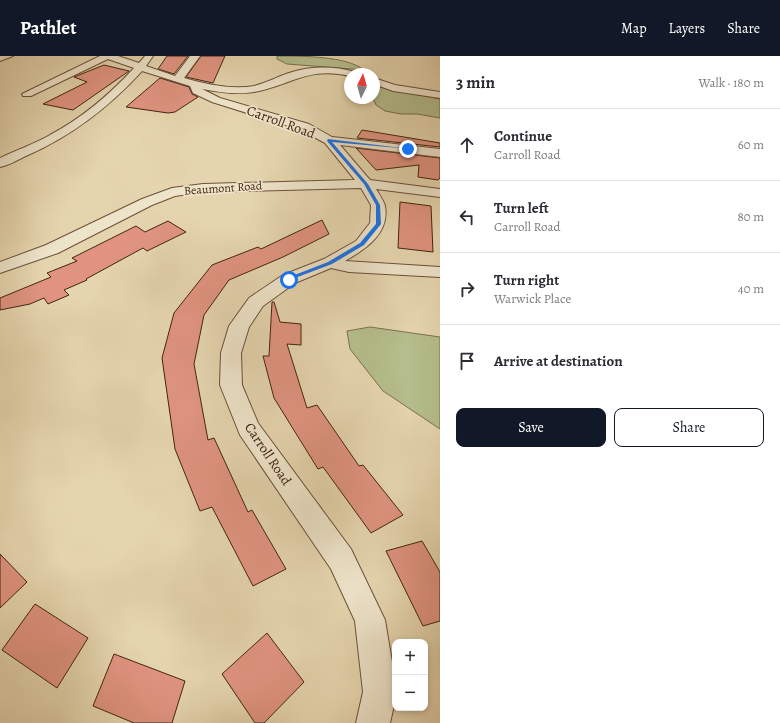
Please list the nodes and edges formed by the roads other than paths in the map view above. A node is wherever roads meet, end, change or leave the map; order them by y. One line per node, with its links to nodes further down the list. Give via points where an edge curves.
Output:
1 (8, 56): 5 (street)
2 (108, 56): 6 (street); 11 (street)
3 (150, 56): 6 (street)
4 (195, 56): 8 (street)
5 (0, 58)
6 (141, 67): 8 (street); 15 (street, via 89,116 56,137)
7 (344, 73): 10 (street, via 301,72 264,87 244,90 222,90)
8 (178, 79): 10 (street)
9 (380, 83): 12 (street)
10 (195, 85): 13 (street, Carroll Road, via 197,91 216,100 305,127)
11 (27, 94)
12 (440, 96)
13 (328, 140): 14 (street); 16 (street, Carroll Road)
14 (440, 153)
15 (0, 163)
16 (366, 184): 17 (street, Beaumont Road); 18 (street, Carroll Road, via 378,205 378,224 362,244); 19 (street, Beaumont Road, via 218,188 172,192 52,249)
17 (440, 193)
18 (330, 263): 20 (street, via 349,267); 21 (street, Carroll Road, via 289,280 256,302 239,326 231,353 231,385 248,428 341,559 370,620 380,692)
19 (0, 268)
20 (440, 272)
21 (372, 723)

